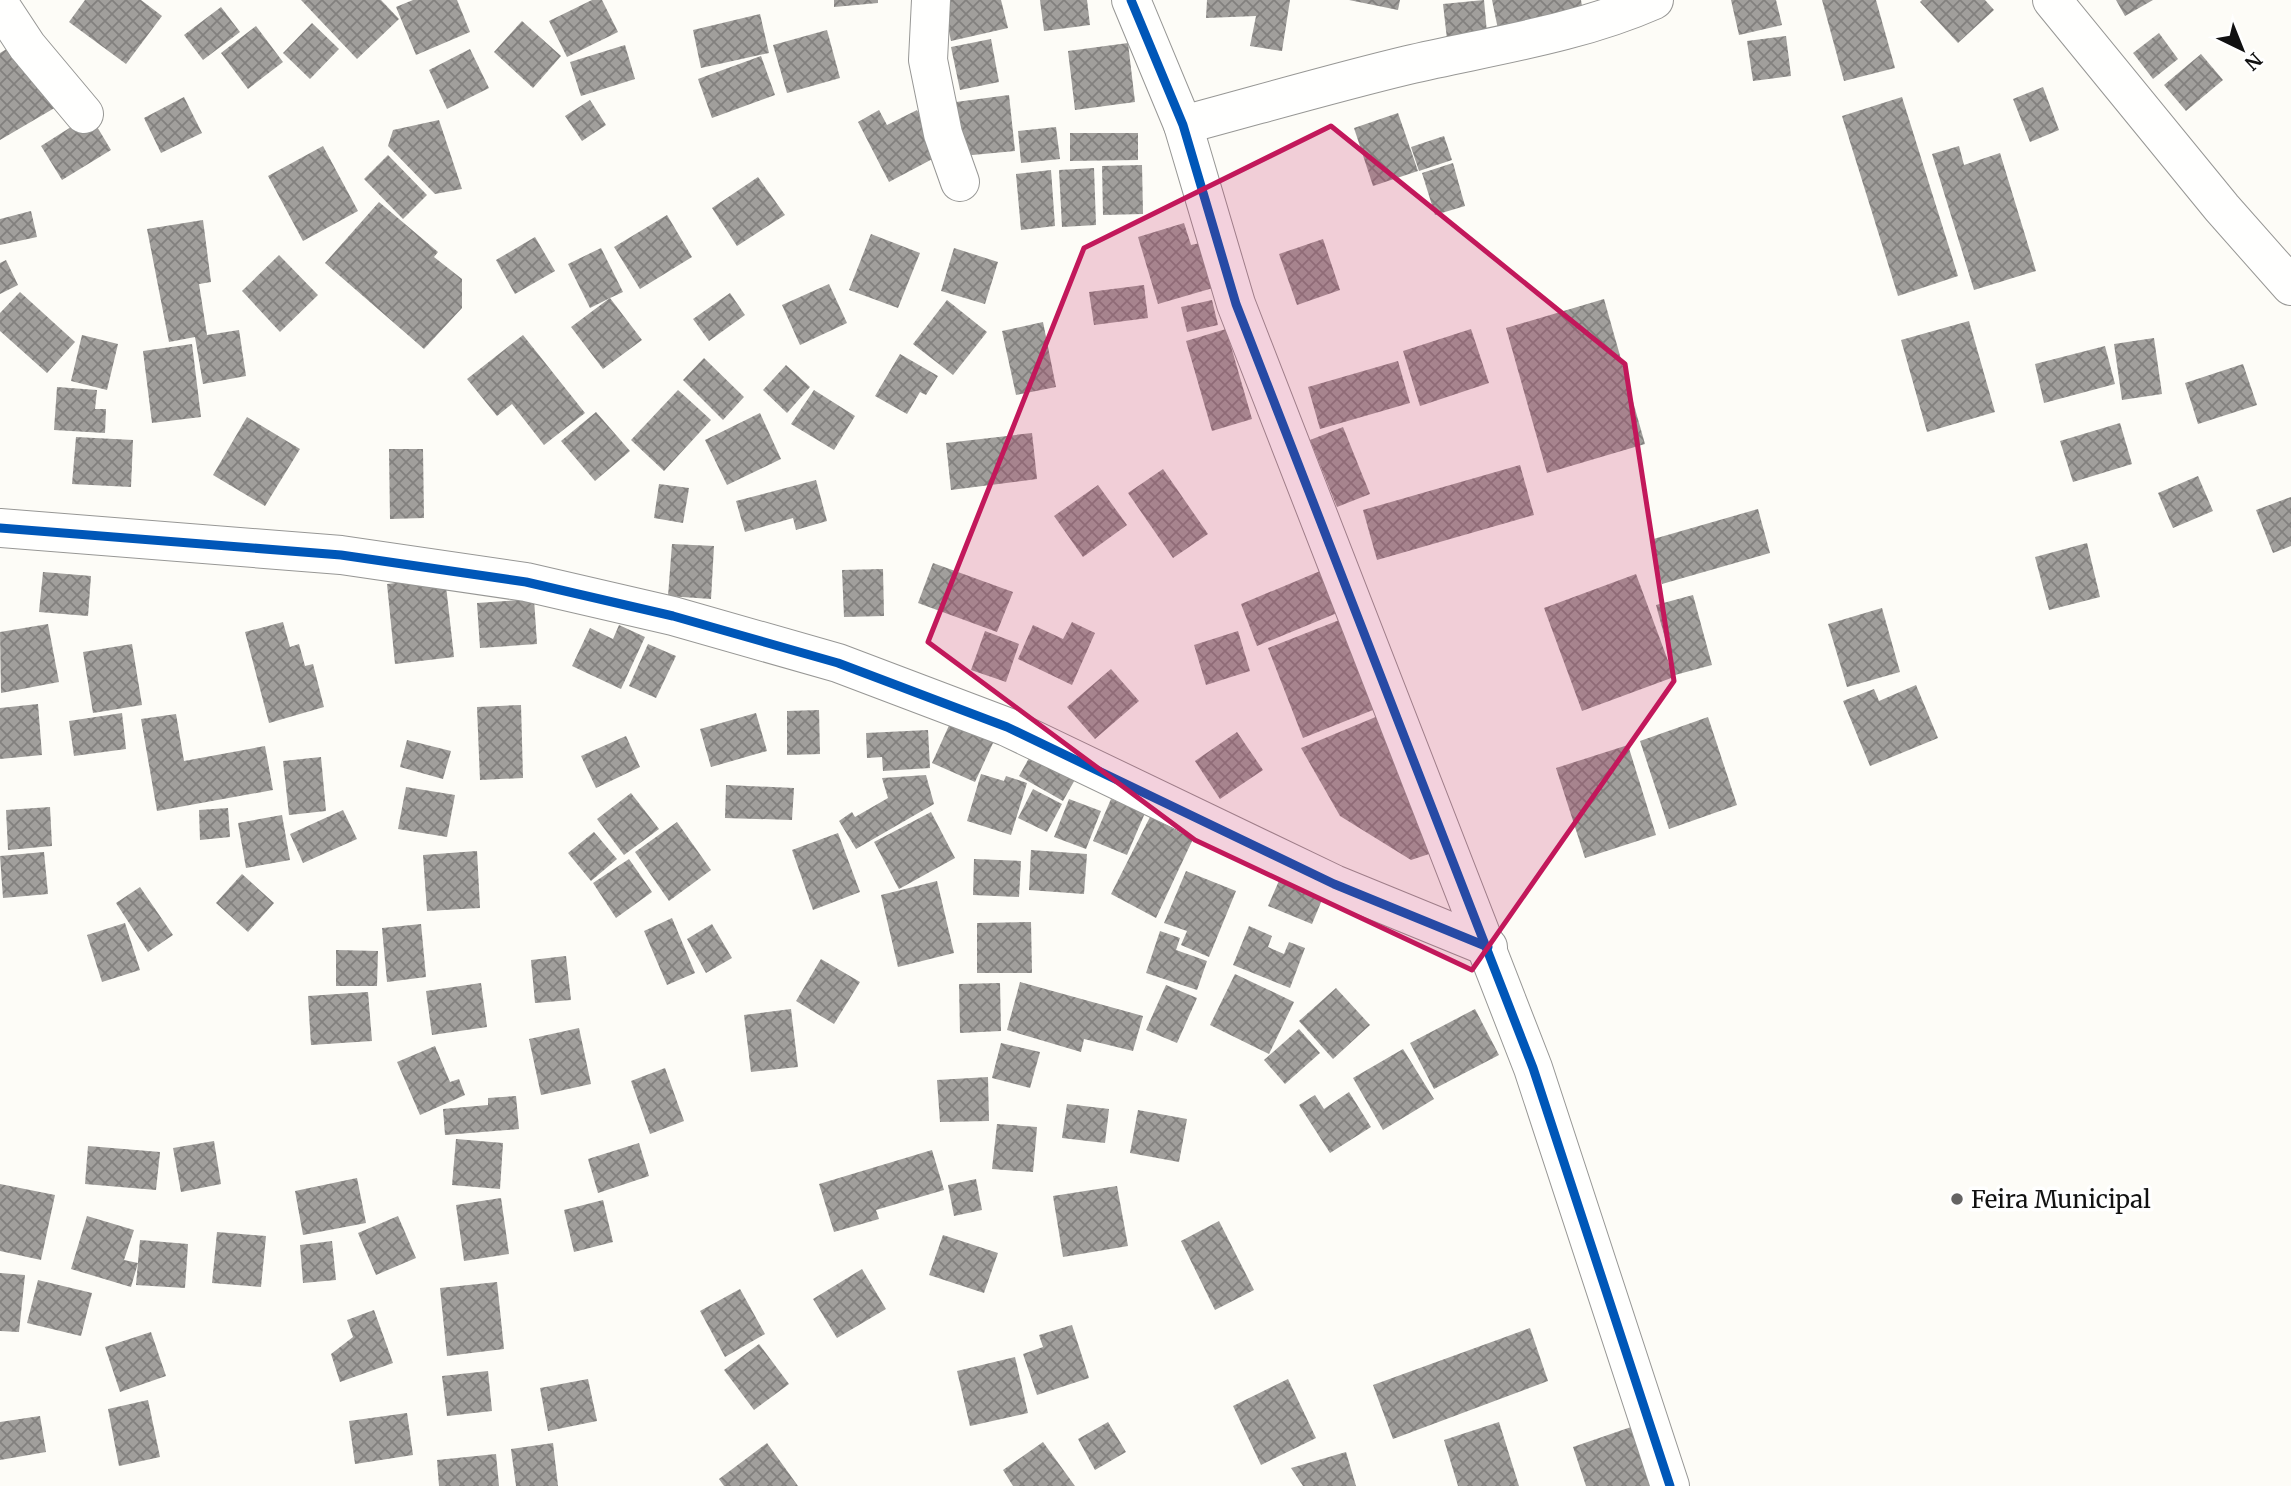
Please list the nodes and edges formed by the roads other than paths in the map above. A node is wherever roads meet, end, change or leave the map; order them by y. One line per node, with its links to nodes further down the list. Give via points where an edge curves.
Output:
1 (931, 0): 8 (street, via 928,60 943,134)
2 (1130, 0): 7 (street)
3 (1654, 0): 7 (street, via 1554,33 1406,66)
4 (2052, 0): 9 (street)
5 (0, 5): 6 (street, via 27,46)
6 (84, 114)
7 (1183, 125): 11 (street, via 1236,304)
8 (960, 182)
9 (2291, 286)
10 (0, 528): 11 (street, via 341,555 526,582 673,616 838,663 958,707 1334,884)
11 (1489, 947): 12 (street, via 1534,1068)
12 (1670, 1486)

